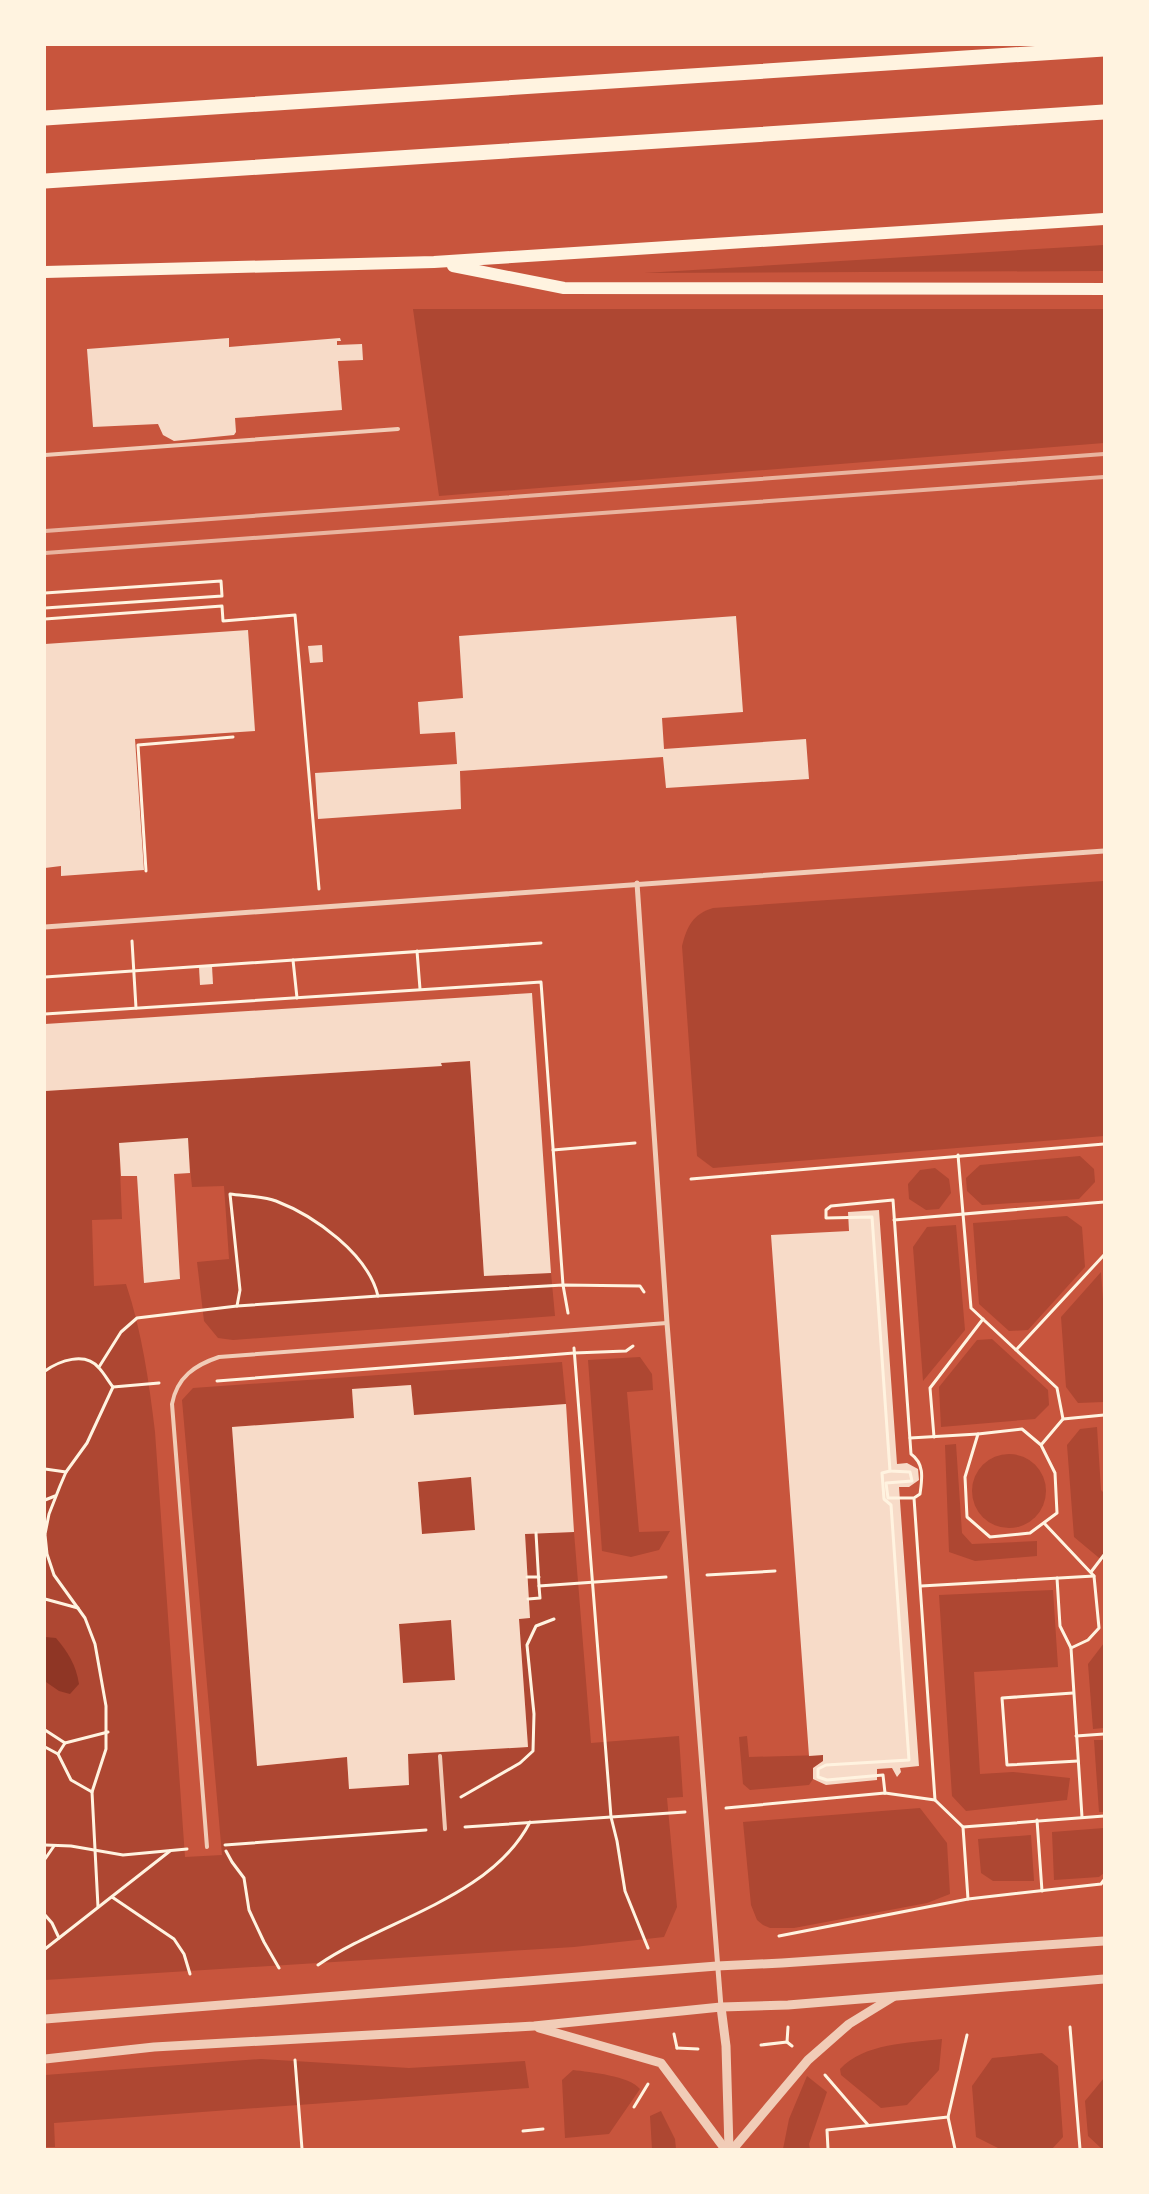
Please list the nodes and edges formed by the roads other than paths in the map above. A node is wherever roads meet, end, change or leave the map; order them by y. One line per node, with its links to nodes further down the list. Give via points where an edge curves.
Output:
1 (1104, 49): 3 (highway)
2 (1104, 112): 4 (highway)
3 (45, 118)
4 (45, 180)
5 (1104, 219): 6 (main road)
6 (434, 262): 7 (main road); 8 (main road, via 564,288)
7 (45, 272)
8 (1104, 289)
9 (398, 429): 10 (lane)
10 (45, 455)
11 (1104, 851): 12 (street)
12 (637, 883): 13 (street); 14 (street)
13 (45, 927)
14 (667, 1322): 17 (lane, via 219,1358 202,1363 178,1384 172,1404); 19 (street)
15 (440, 1756): 16 (lane)
16 (445, 1829)
17 (206, 1847)
18 (1104, 1941): 19 (street)
19 (717, 1966): 22 (street); 23 (street)
20 (1104, 1979): 21 (street)
21 (896, 1996): 22 (street); 28 (street, via 849,2024 808,2060)
22 (721, 2007): 24 (street); 27 (street, via 726,2046)
23 (45, 2018)
24 (534, 2026): 25 (street, via 154,2047); 26 (street, via 661,2063)
25 (45, 2059)
26 (725, 2149)
27 (728, 2149)
28 (733, 2149)

